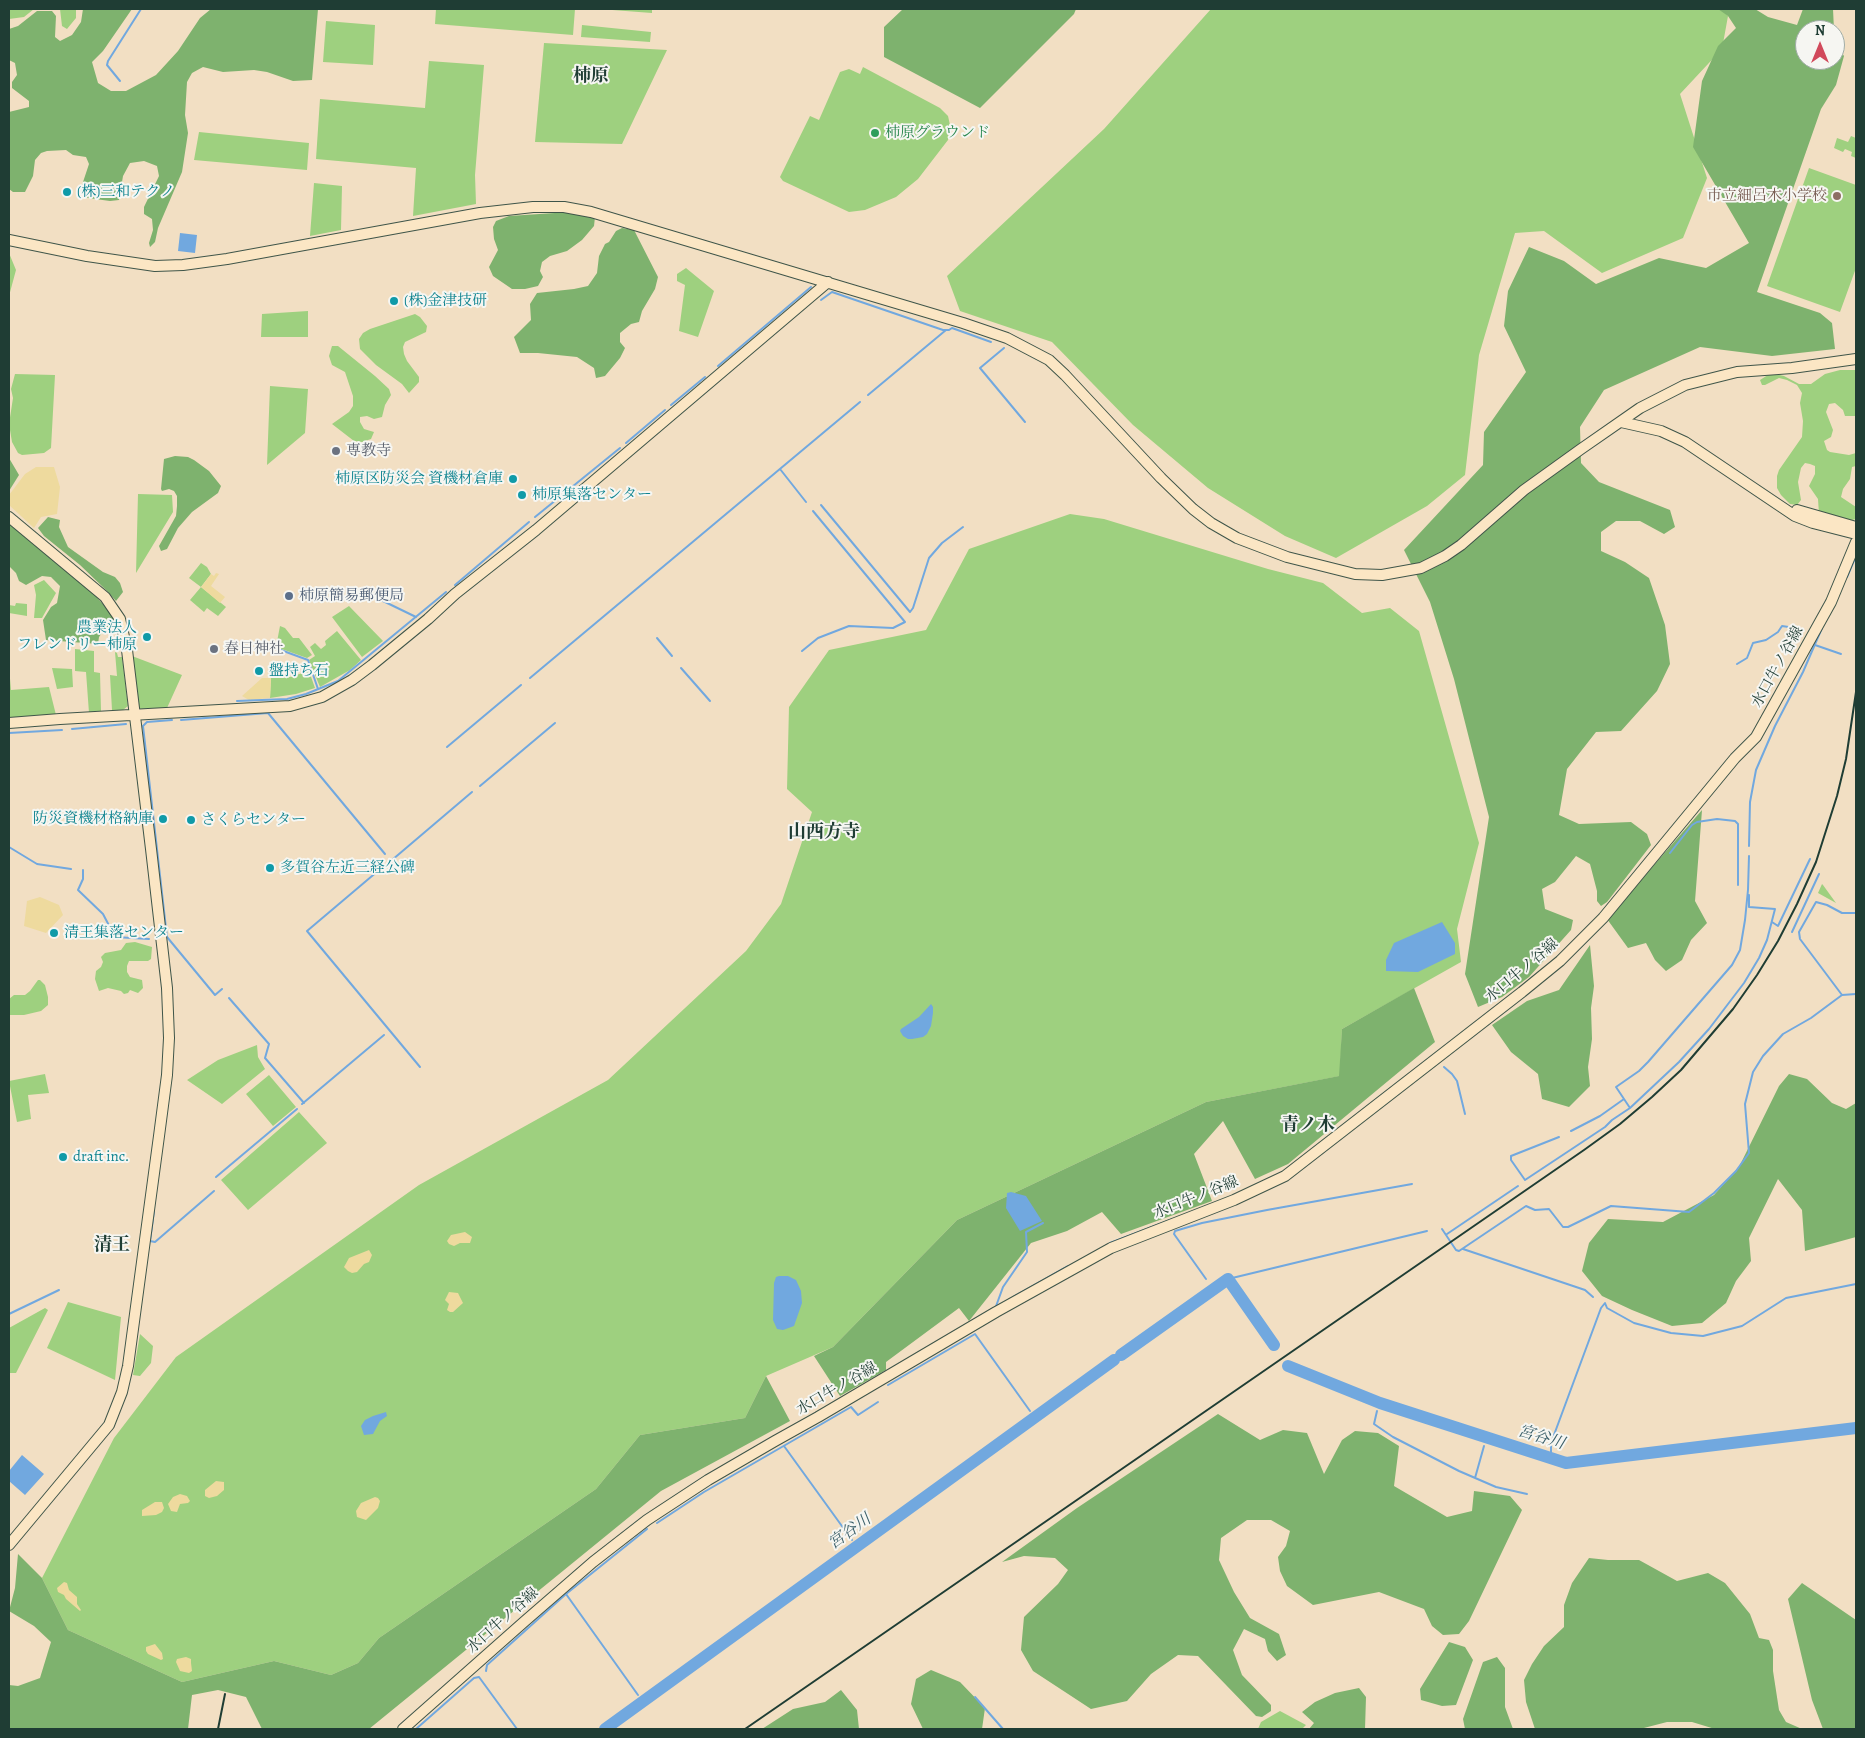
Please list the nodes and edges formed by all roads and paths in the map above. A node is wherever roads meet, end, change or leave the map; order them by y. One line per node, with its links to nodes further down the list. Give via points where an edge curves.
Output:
1 (9, 240): 2 (street, via 145,265 184,265 480,213 564,207 591,212)
2 (828, 282): 4 (street, via 1007,338 1049,360 1161,478 1210,523 1287,558 1355,574 1382,575 1421,568 1445,556 1524,490); 7 (street, via 536,530 352,680 322,697 290,706)
3 (1856, 359): 4 (street, via 1737,372 1685,385 1640,408)
4 (1621, 422): 6 (street, via 1661,431 1685,442 1772,501)
5 (9, 517): 7 (street, via 106,596 120,619)
6 (1854, 532): 10 (street, 水口牛ノ谷線, via 1831,602 1756,737 1603,918 1560,961 1285,1176 1227,1203 1111,1248 708,1480 647,1520 566,1585)
7 (136, 716): 8 (street); 9 (street, via 167,988 169,1038 167,1075 128,1366 109,1425)
8 (9, 723)
9 (9, 1545)
10 (403, 1729)

